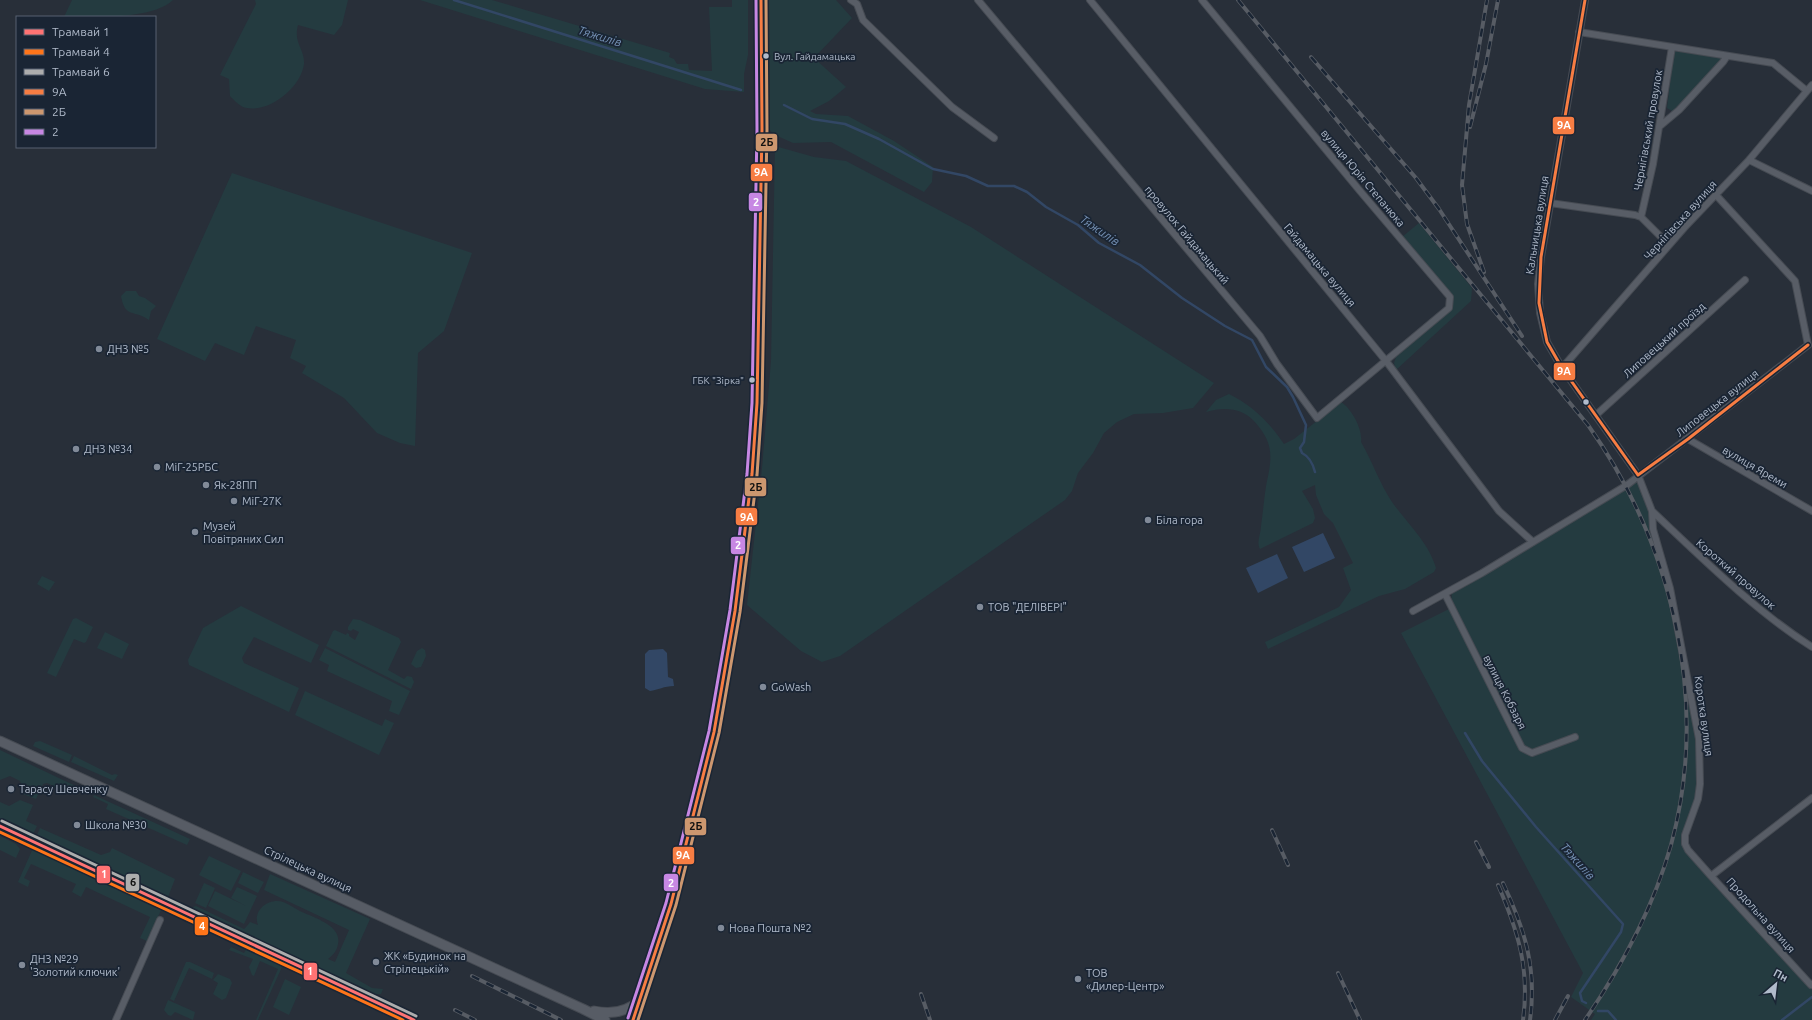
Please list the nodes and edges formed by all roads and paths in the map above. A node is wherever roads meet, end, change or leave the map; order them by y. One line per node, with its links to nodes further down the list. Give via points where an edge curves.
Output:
1 (762, 0): 40 (street, via 757,403 752,474 735,611 714,732 671,904)
2 (851, 0): 7 (street)
3 (978, 0): 23 (street, провулок Гайдамацький, via 1260,336 1277,364 1317,418)
4 (1090, 0): 23 (street, Гайдамацька вулиця)
5 (1202, 0): 23 (street, вулиця Юрія Степанюка, via 1450,297 1449,308)
6 (1585, 0): 8 (street, Кальницька вулиця)
7 (859, 2): 14 (street, via 863,20 952,107)
8 (1580, 32): 9 (street); 18 (street, Кальницька вулиця)
9 (1672, 47): 10 (street); 13 (street, Чернігівський провулок)
10 (1727, 56): 12 (street, via 1773,63); 13 (street, via 1679,110)
11 (1812, 85): 12 (street, Чернігівська вулиця)
12 (1807, 92): 15 (street, Чернігівська вулиця)
13 (1660, 126): 19 (street, Чернігівський провулок)
14 (994, 138)
15 (1749, 160): 16 (street); 17 (street, Чернігівська вулиця)
16 (1812, 191)
17 (1716, 195): 20 (street, Чернігівська вулиця); 22 (street, via 1795,281)
18 (1550, 203): 19 (street); 24 (street, Кальницька вулиця, via 1540,266 1539,303 1547,342)
19 (1641, 217): 20 (street)
20 (1669, 245): 24 (street, Чернігівська вулиця)
21 (1745, 280): 25 (street, Липовецький проїзд)
22 (1810, 346): 26 (street, Липовецька вулиця)
23 (1386, 361): 30 (street, Гайдамацька вулиця, via 1499,511)
24 (1562, 368): 25 (street, Кальницька вулиця)
25 (1596, 415): 27 (street, Кальницька вулиця)
26 (1688, 440): 27 (street, Липовецька вулиця); 29 (street, вулиця Яреми)
27 (1638, 475): 28 (street, Коротка вулиця); 30 (street, Липовецька вулиця, via 1603,501)
28 (1652, 511): 33 (street, Короткий провулок, via 1731,585 1786,630); 37 (street, Коротка вулиця, via 1653,529 1672,594 1699,739 1698,799 1685,835 1685,844)
29 (1812, 511)
30 (1533, 542): 31 (street, Липовецька вулиця)
31 (1445, 594): 32 (street, Липовецька вулиця); 34 (street, вулиця Кобзаря, via 1522,748 1532,753)
32 (1413, 611)
33 (1812, 647)
34 (1575, 737)
35 (0, 741): 41 (street, Стрілецька вулиця)
36 (1812, 798): 37 (street)
37 (1711, 876): 39 (street, Продольна вулиця)
38 (160, 920): 42 (street)
39 (1812, 984)
40 (640, 999): 41 (street, via 630,1007 615,1013); 44 (street)
41 (583, 1009): 43 (street, Стрілецька вулиця)
42 (116, 1020)
43 (604, 1020)
44 (633, 1020)

